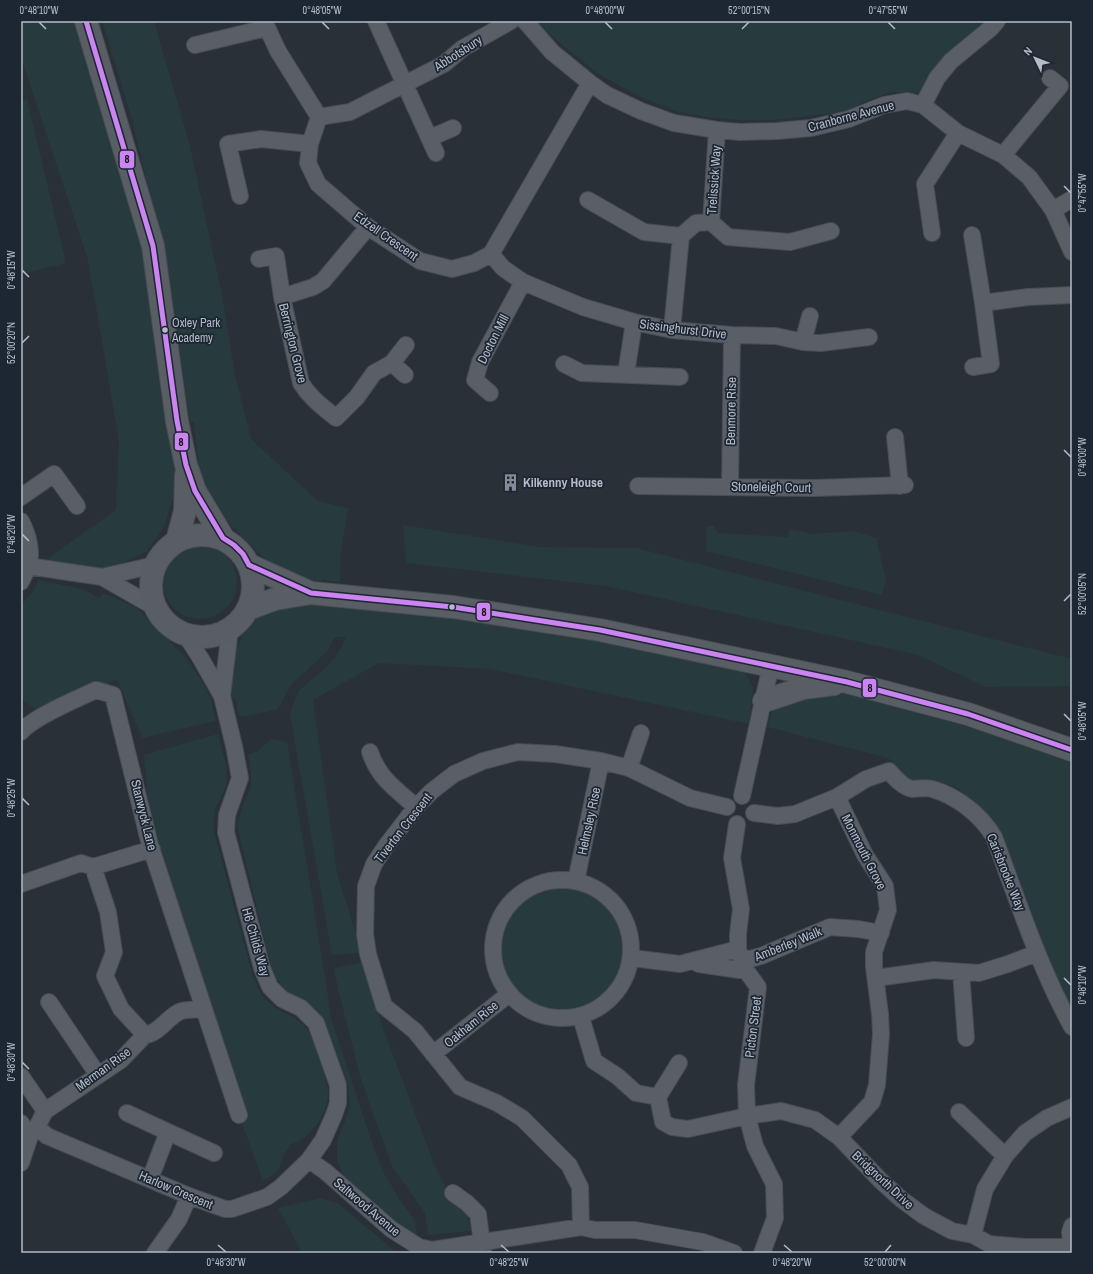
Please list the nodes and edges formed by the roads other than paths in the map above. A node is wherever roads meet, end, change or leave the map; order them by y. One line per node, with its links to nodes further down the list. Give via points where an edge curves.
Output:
1 (86, 21): 52 (street, via 153,246)
2 (376, 21): 10 (street)
3 (511, 21): 10 (street, Abbotsbury, via 463,48 444,64)
4 (525, 21): 9 (street, Cranborne Avenue, via 552,52)
5 (997, 21): 11 (street, via 951,61 937,78)
6 (265, 24): 7 (street); 12 (street, via 278,51)
7 (195, 45)
8 (1050, 78): 19 (street, via 1060,86)
9 (590, 83): 14 (street, Cranborne Avenue, via 607,94 674,123); 31 (street)
10 (404, 84): 12 (street, Abbotsbury, via 350,112); 16 (street)
11 (923, 105): 14 (street, Cranborne Avenue, via 907,101 884,105 848,119 811,128 740,132); 15 (street, Cranborne Avenue)
12 (319, 117): 17 (street, Edzell Crescent)
13 (453, 128): 16 (street)
14 (717, 130): 24 (street, Trelissick Way)
15 (958, 132): 19 (street, Cranborne Avenue); 27 (street, via 925,184)
16 (430, 138): 18 (street)
17 (310, 144): 20 (street, via 261,139 228,144); 25 (street, Edzell Crescent, via 308,163 318,184)
18 (436, 153)
19 (1003, 155): 23 (street, Cranborne Avenue, via 1029,177)
20 (240, 196)
21 (1072, 199): 23 (street)
22 (588, 200): 29 (street, via 644,232)
23 (1053, 210): 30 (street, Cranborne Avenue)
24 (711, 222): 26 (street, via 728,237 790,242); 29 (street, Trelissick Way, via 696,223)
25 (368, 227): 31 (street, Edzell Crescent, via 420,261 452,269 474,263); 35 (street, Berrington Grove, via 323,281 313,287)
26 (831, 231)
27 (932, 233)
28 (972, 235): 36 (street)
29 (681, 236): 39 (street)
30 (1072, 252)
31 (491, 254): 33 (street, Sissinghurst Drive, via 502,268)
32 (259, 259): 35 (street, Berrington Grove, via 276,256)
33 (523, 282): 38 (street, Sissinghurst Drive, via 583,307); 50 (street, Docton Mill, via 480,362 475,380)
34 (1072, 295): 36 (street, via 1028,296)
35 (282, 296): 44 (street, Berrington Grove, via 301,383 316,402 336,418 357,397 374,373)
36 (984, 303): 46 (street, via 991,364)
37 (810, 316): 42 (street)
38 (634, 322): 39 (street, Sissinghurst Drive); 47 (street)
39 (672, 330): 40 (street, Sissinghurst Drive)
40 (732, 335): 42 (street, Sissinghurst Drive, via 776,336); 54 (street, Benmore Rise)
41 (868, 337): 42 (street, Sissinghurst Drive, via 821,343)
42 (803, 342)
43 (406, 345): 44 (street, Berrington Grove)
44 (392, 363): 48 (street)
45 (564, 364): 47 (street, via 582,373)
46 (973, 367)
47 (626, 374): 49 (street)
48 (405, 375)
49 (680, 377)
50 (490, 393)
51 (895, 437): 54 (street, Stoneleigh Court, via 902,486)
52 (186, 465): 58 (street, via 195,492); 59 (street, via 184,511)
53 (638, 486): 54 (street, Stoneleigh Court)
54 (730, 486)
55 (21, 497): 56 (street, via 54,474)
56 (77, 506)
57 (21, 521): 62 (street, via 30,547)
58 (223, 538): 59 (street, via 208,534 192,535); 61 (street, via 243,554)
59 (177, 541): 60 (street, via 164,551)
60 (155, 565): 63 (street); 66 (street, via 151,579 151,594)
61 (249, 565): 65 (street); 67 (street, via 253,579 253,594)
62 (28, 566): 63 (street); 64 (street)
63 (102, 577): 66 (street)
64 (21, 582)
65 (311, 593): 67 (street, via 276,599); 70 (street, via 453,607 600,630)
66 (156, 608): 69 (street, via 163,620)
67 (248, 609): 68 (street)
68 (230, 629): 69 (street, via 216,636 200,637); 72 (street, H6 Childs Way)
69 (185, 634): 72 (street, H6 Childs Way)
70 (771, 665): 71 (street); 73 (street)
71 (847, 682): 73 (street, via 803,688); 77 (street, via 968,714)
72 (223, 700): 119 (street, H6 Childs Way, via 240,778 227,815 226,832 262,968 270,987 282,999 301,1008 316,1023 338,1085 338,1103 334,1115 323,1140)
73 (764, 701): 80 (street)
74 (21, 732): 86 (street, Stanwyck Lane, via 53,710 96,690 113,695)
75 (641, 733): 79 (street)
76 (370, 749): 82 (street, via 374,764 382,777)
77 (1072, 750)
78 (601, 761): 79 (street, Tiverton Crescent); 82 (street, Tiverton Crescent, via 555,754 518,752 483,761 454,774); 88 (street, Helmsley Rise)
79 (629, 768): 83 (street, Tiverton Crescent, via 690,798)
80 (742, 796): 83 (street, via 731,800); 84 (street, via 753,804)
81 (837, 797): 84 (street, Carisbrooke Way, via 795,814 778,816); 90 (street, Monmouth Grove, via 865,855 884,886 888,910); 91 (street, Carisbrooke Way, via 866,778 888,771 911,789 930,788 957,799 988,826 994,837)
82 (416, 807): 103 (street, Tiverton Crescent, via 374,864 366,886 365,934 368,954 384,1006 415,1031)
83 (727, 807): 85 (street, via 727,816)
84 (754, 813): 85 (street, via 750,821)
85 (737, 824): 93 (street, via 732,858 741,909 738,934)
86 (152, 849): 87 (street); 98 (street, Stanwyck Lane)
87 (93, 867): 89 (street, via 81,863); 101 (street, via 108,912 114,952 105,976 121,1009)
88 (576, 881): 92 (street, via 596,888 612,900 625,917 631,937); 96 (street, via 554,880 532,886 514,899 500,918 493,939 493,959 498,977)
89 (21, 884)
90 (881, 933): 93 (street, Amberley Walk, via 858,928 830,927 761,956); 95 (street, Monmouth Grove, via 874,952)
91 (1037, 953): 94 (street, via 979,973); 100 (street, Carisbrooke Way)
92 (632, 958): 93 (street, Amberley Walk, via 680,964 693,961); 99 (street, via 626,978 615,995 600,1008)
93 (741, 960): 113 (street, Picton Street, via 758,987 746,1085)
94 (961, 972): 95 (street, via 934,970); 102 (street)
95 (876, 978): 116 (street, Monmouth Grove, via 881,1034 877,1085 872,1102)
96 (509, 994): 99 (street, via 524,1007 541,1016 561,1019); 103 (street, Oakham Rise)
97 (49, 1002): 105 (street)
98 (204, 1009): 101 (street, Merman Rise, via 180,1011 151,1035); 112 (street, Stanwyck Lane)
99 (581, 1017): 107 (street, via 594,1061 617,1076 636,1093)
100 (1072, 1026)
101 (145, 1035): 105 (street, Merman Rise, via 121,1060)
102 (966, 1038)
103 (433, 1054): 125 (street, Tiverton Crescent, via 460,1087 497,1103 522,1118 569,1165 580,1187)
104 (678, 1063): 107 (street)
105 (98, 1075): 109 (street, Merman Rise)
106 (21, 1076): 109 (street)
107 (658, 1097): 113 (street, Bridgnorth Drive, via 663,1122 672,1127 688,1129)
108 (1072, 1107): 118 (street, via 1047,1118 1025,1133)
109 (46, 1111): 114 (street, Merman Rise)
110 (959, 1112): 118 (street)
111 (127, 1113): 115 (street)
112 (239, 1115)
113 (746, 1116): 116 (street, Bridgnorth Drive, via 780,1111 815,1120); 131 (street, Picton Street, via 755,1146 774,1184 775,1218)
114 (29, 1129): 120 (street, Merman Rise); 121 (street, Harlow Crescent)
115 (168, 1132): 117 (street); 121 (street)
116 (838, 1137): 126 (street, Bridgnorth Drive, via 884,1184 924,1216 952,1231)
117 (214, 1153)
118 (1005, 1156): 126 (street, via 985,1189)
119 (309, 1160): 123 (street, Harlow Crescent, via 267,1197 232,1209 218,1207); 128 (street, Saltwood Avenue, via 391,1229 419,1247 432,1250)
120 (21, 1163)
121 (150, 1179): 123 (street, Harlow Crescent)
122 (453, 1193): 128 (street, via 478,1214)
123 (188, 1196): 129 (street, via 179,1219)
124 (1072, 1226): 127 (street)
125 (581, 1227): 128 (street, Saltwood Avenue); 130 (street, Saltwood Avenue, via 595,1230 635,1230 703,1242)
126 (973, 1235): 127 (street, Bridgnorth Drive, via 989,1244)
127 (1072, 1247)
128 (482, 1248)
129 (154, 1253)
130 (734, 1253)
131 (762, 1253)

